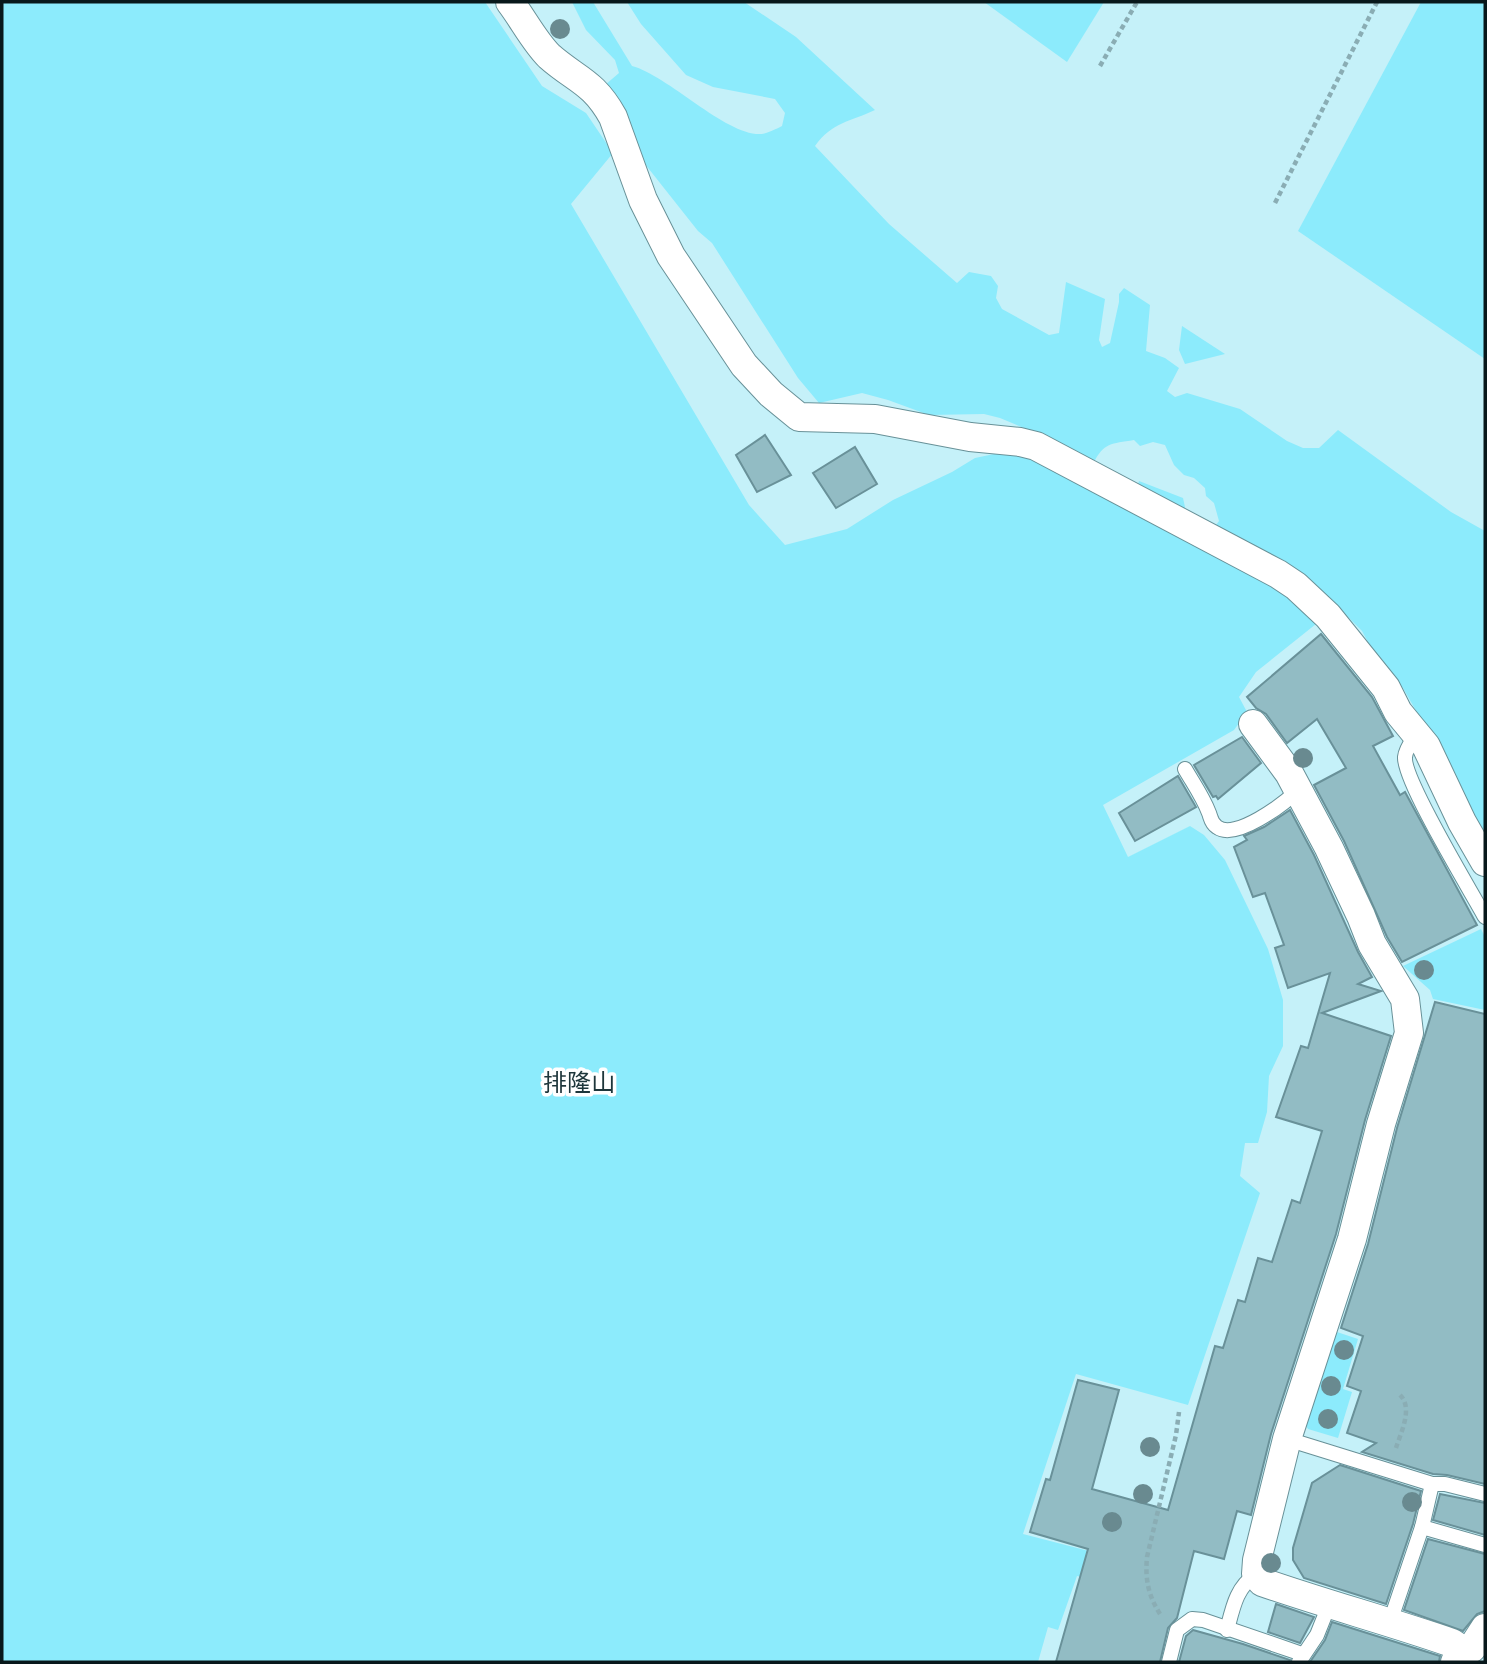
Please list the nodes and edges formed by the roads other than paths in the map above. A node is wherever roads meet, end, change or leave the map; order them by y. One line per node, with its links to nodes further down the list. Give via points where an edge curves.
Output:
1 (510, 2): 3 (street, via 549,55 605,101 671,256 744,365 780,402 799,417 876,419 1036,446 1131,495 1296,586 1328,616)
2 (1253, 723): 5 (street)
3 (1418, 733): 6 (street); 7 (lane, via 1405,758 1407,770)
4 (1185, 769): 5 (lane, via 1213,823 1232,832)
5 (1298, 790): 8 (street, via 1372,944 1405,999 1409,1032 1352,1239)
6 (1485, 862)
7 (1485, 917)
8 (1287, 1439): 9 (lane); 13 (street)
9 (1432, 1484): 10 (lane); 11 (lane)
10 (1485, 1494)
11 (1422, 1527): 12 (lane); 15 (lane)
12 (1485, 1545)
13 (1256, 1574): 14 (street, via 1262,1582); 17 (lane, via 1237,1593)
14 (1329, 1605): 15 (street); 19 (lane, via 1317,1635)
15 (1390, 1622): 18 (street, via 1452,1643)
16 (1485, 1628): 18 (street, via 1472,1648)
17 (1227, 1630): 19 (lane); 20 (lane, via 1203,1620 1183,1623)
18 (1458, 1656)
19 (1300, 1658)
20 (1170, 1662)

